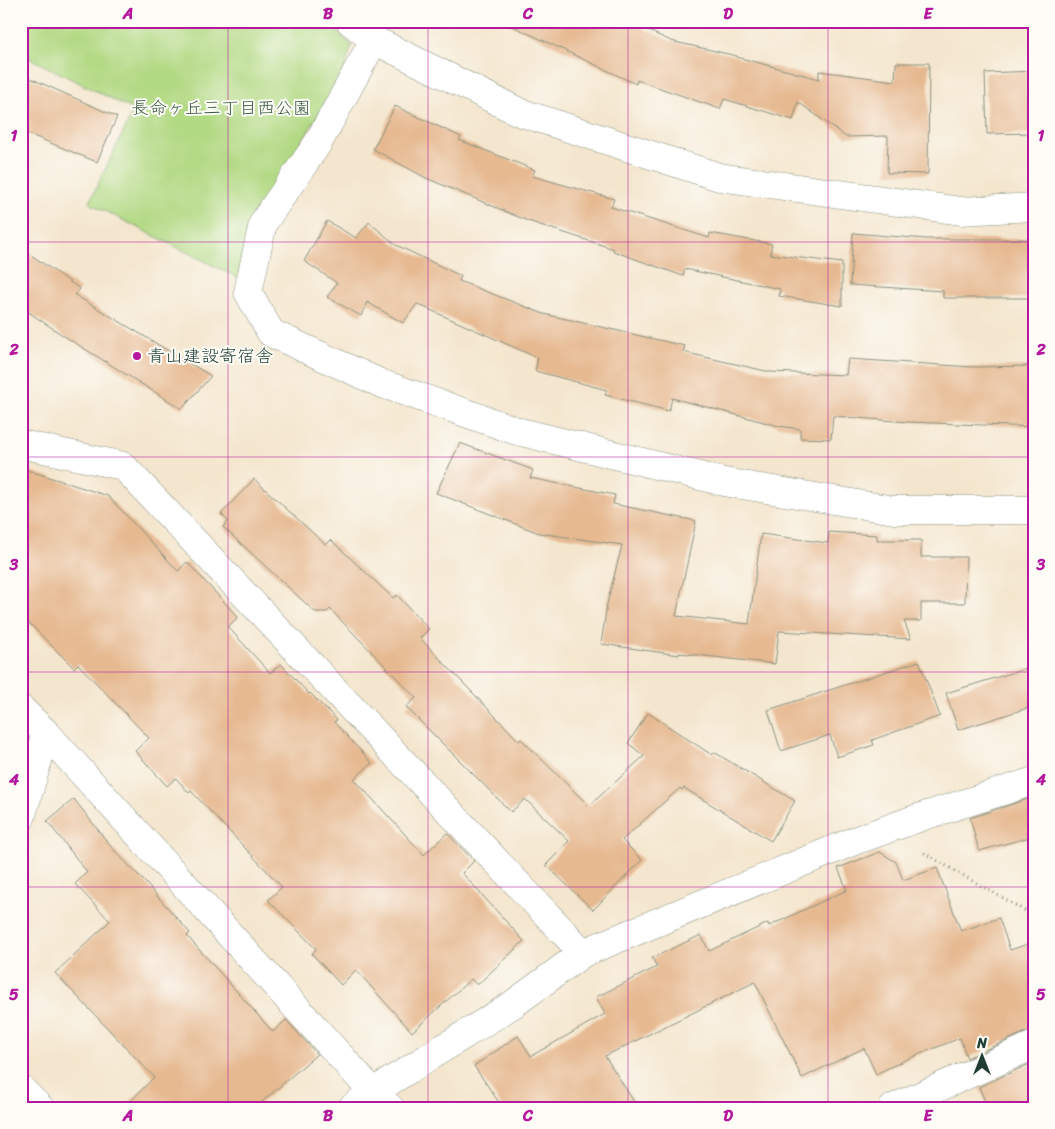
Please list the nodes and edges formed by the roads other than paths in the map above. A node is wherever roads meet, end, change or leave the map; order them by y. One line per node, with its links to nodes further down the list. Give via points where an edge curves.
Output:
1 (350, 21): 2 (street)
2 (374, 40): 3 (street, via 519,112 719,178 961,211); 5 (street, via 318,143 264,223 248,292 271,333 380,383 517,431 724,482 894,510)
3 (1034, 207)
4 (21, 444): 10 (street, via 123,466)
5 (1034, 510)
6 (21, 709): 7 (street)
7 (46, 733): 9 (street); 13 (street)
8 (1034, 781): 10 (street, via 854,841)
9 (21, 818)
10 (583, 953): 13 (street)
11 (1034, 1045): 15 (street)
12 (21, 1089): 14 (street)
13 (372, 1102)
14 (40, 1108)
15 (893, 1108)

